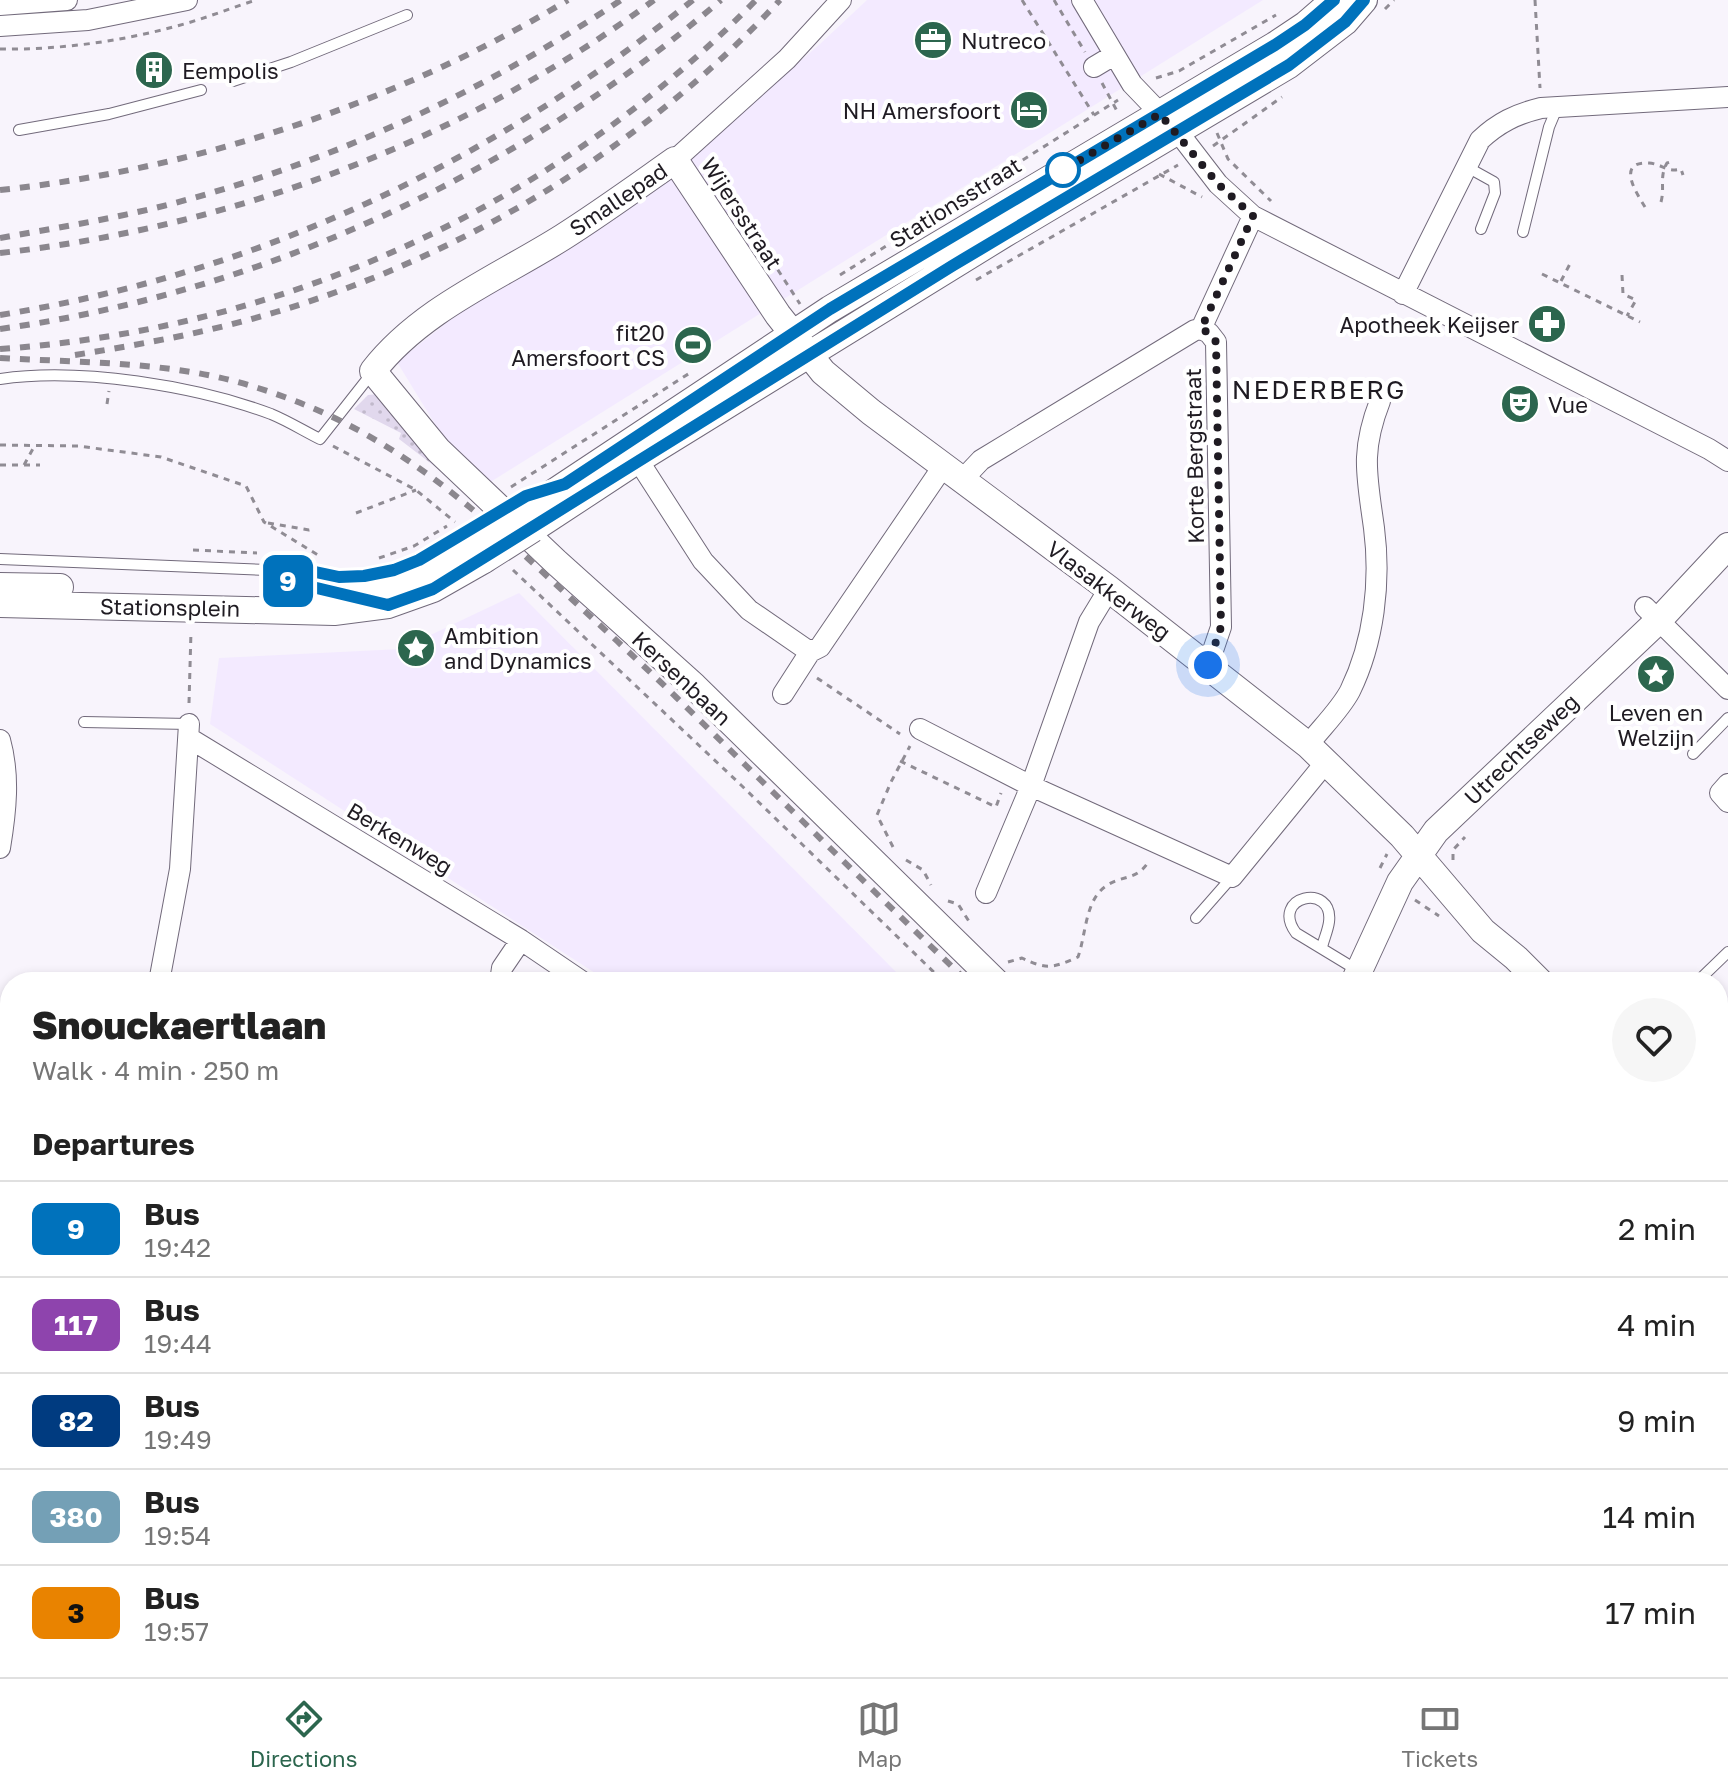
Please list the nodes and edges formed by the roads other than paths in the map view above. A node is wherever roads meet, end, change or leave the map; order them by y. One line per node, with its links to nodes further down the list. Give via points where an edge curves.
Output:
1 (67, 0): 7 (street)
2 (187, 0): 9 (street, via 88,20)
3 (841, 0): 18 (street, Smallepad, via 787,59)
4 (1082, 0): 10 (street)
5 (1334, 0): 16 (main road)
6 (1364, 0): 16 (main road, via 1304,55)
7 (0, 5)
8 (407, 15): 12 (lane)
9 (0, 26)
10 (1114, 55): 11 (street); 16 (street, via 1136,89)
11 (1094, 67)
12 (233, 81)
13 (201, 90): 17 (lane)
14 (1728, 97): 15 (street)
15 (1550, 107): 19 (street, via 1522,112 1493,127); 22 (lane)
16 (1169, 123): 20 (street, via 1218,184); 25 (main road, Stationsstraat); 26 (main road, Stationsstraat, via 1003,235)
17 (19, 130)
18 (675, 160): 25 (main road, Wijersstraat); 27 (main road, Smallepad, via 442,310 389,350)
19 (1467, 167): 21 (lane, via 1494,182); 23 (street)
20 (1253, 216): 23 (street); 24 (street)
21 (1481, 229)
22 (1523, 232)
23 (1403, 294): 31 (street)
24 (1201, 329): 32 (street); 46 (street, Korte Bergstraat, via 1216,342 1221,627)
25 (792, 333): 26 (main road, Vlasakkerweg); 33 (main road, Stationsstraat)
26 (808, 354): 30 (main road, Stationsstraat); 32 (main road, Vlasakkerweg, via 835,383)
27 (373, 371): 28 (lane, via 320,439 273,415 163,387 55,376); 70 (main road, Kersenbaan, via 438,450 694,686)
28 (0, 379)
29 (1380, 401): 54 (street, via 1365,454 1376,553 1368,647)
30 (638, 460): 33 (main road, Stationsstraat); 45 (street, via 703,561)
31 (1728, 461)
32 (954, 472): 40 (main road, Vlasakkerweg); 45 (street)
33 (521, 509): 34 (main road, Stationsstraat, bridge)
34 (465, 542): 41 (main road, Stationsplein, via 412,577); 43 (main road, Stationsplein, via 433,589)
35 (1728, 546): 44 (main road, Utrechtseweg)
36 (440, 548): 38 (lane, Stationsplein, via 407,565 364,576 339,577 287,566)
37 (0, 559): 38 (lane, Stationsplein)
38 (267, 570): 41 (lane, Stationsplein, via 283,580)
39 (0, 586): 41 (main road, Stationsplein)
40 (1109, 589): 46 (main road, Vlasakkerweg); 57 (street, via 1089,622)
41 (334, 593): 43 (lane, Stationsplein)
42 (0, 604): 43 (main road, Stationsplein, via 334,612)
43 (388, 605)
44 (1652, 613): 47 (street); 60 (main road, Utrechtseweg, via 1436,831)
45 (805, 660): 48 (street)
46 (1208, 665): 54 (main road, Vlasakkerweg)
47 (1728, 689)
48 (783, 694)
49 (1728, 718): 55 (lane)
50 (84, 722): 51 (lane)
51 (189, 731): 64 (street, Berkenweg); 67 (street, via 180,869)
52 (911, 731): 57 (street)
53 (0, 740): 59 (street, via 8,793)
54 (1317, 754): 60 (main road, Vlasakkerweg); 61 (street)
55 (1693, 754)
56 (1728, 784): 58 (street, via 1720,793)
57 (1031, 786): 61 (street); 62 (street)
58 (1728, 802)
59 (0, 848)
60 (1420, 856): 72 (main road, Utrechtseweg, via 1400,882); 73 (main road, Vlasakkerweg, via 1483,931)
61 (1232, 877): 63 (lane)
62 (986, 893)
63 (1196, 918)
64 (521, 940): 68 (street); 69 (street, Berkenweg)
65 (1322, 947): 65 (lane, via 1328,910 1317,898 1298,900 1290,924); 71 (lane)
66 (1728, 952): 74 (lane)
67 (161, 972)
68 (501, 972)
69 (568, 972)
70 (986, 972)
71 (1350, 972)
72 (1358, 972)
73 (1530, 972)
74 (1707, 972)

